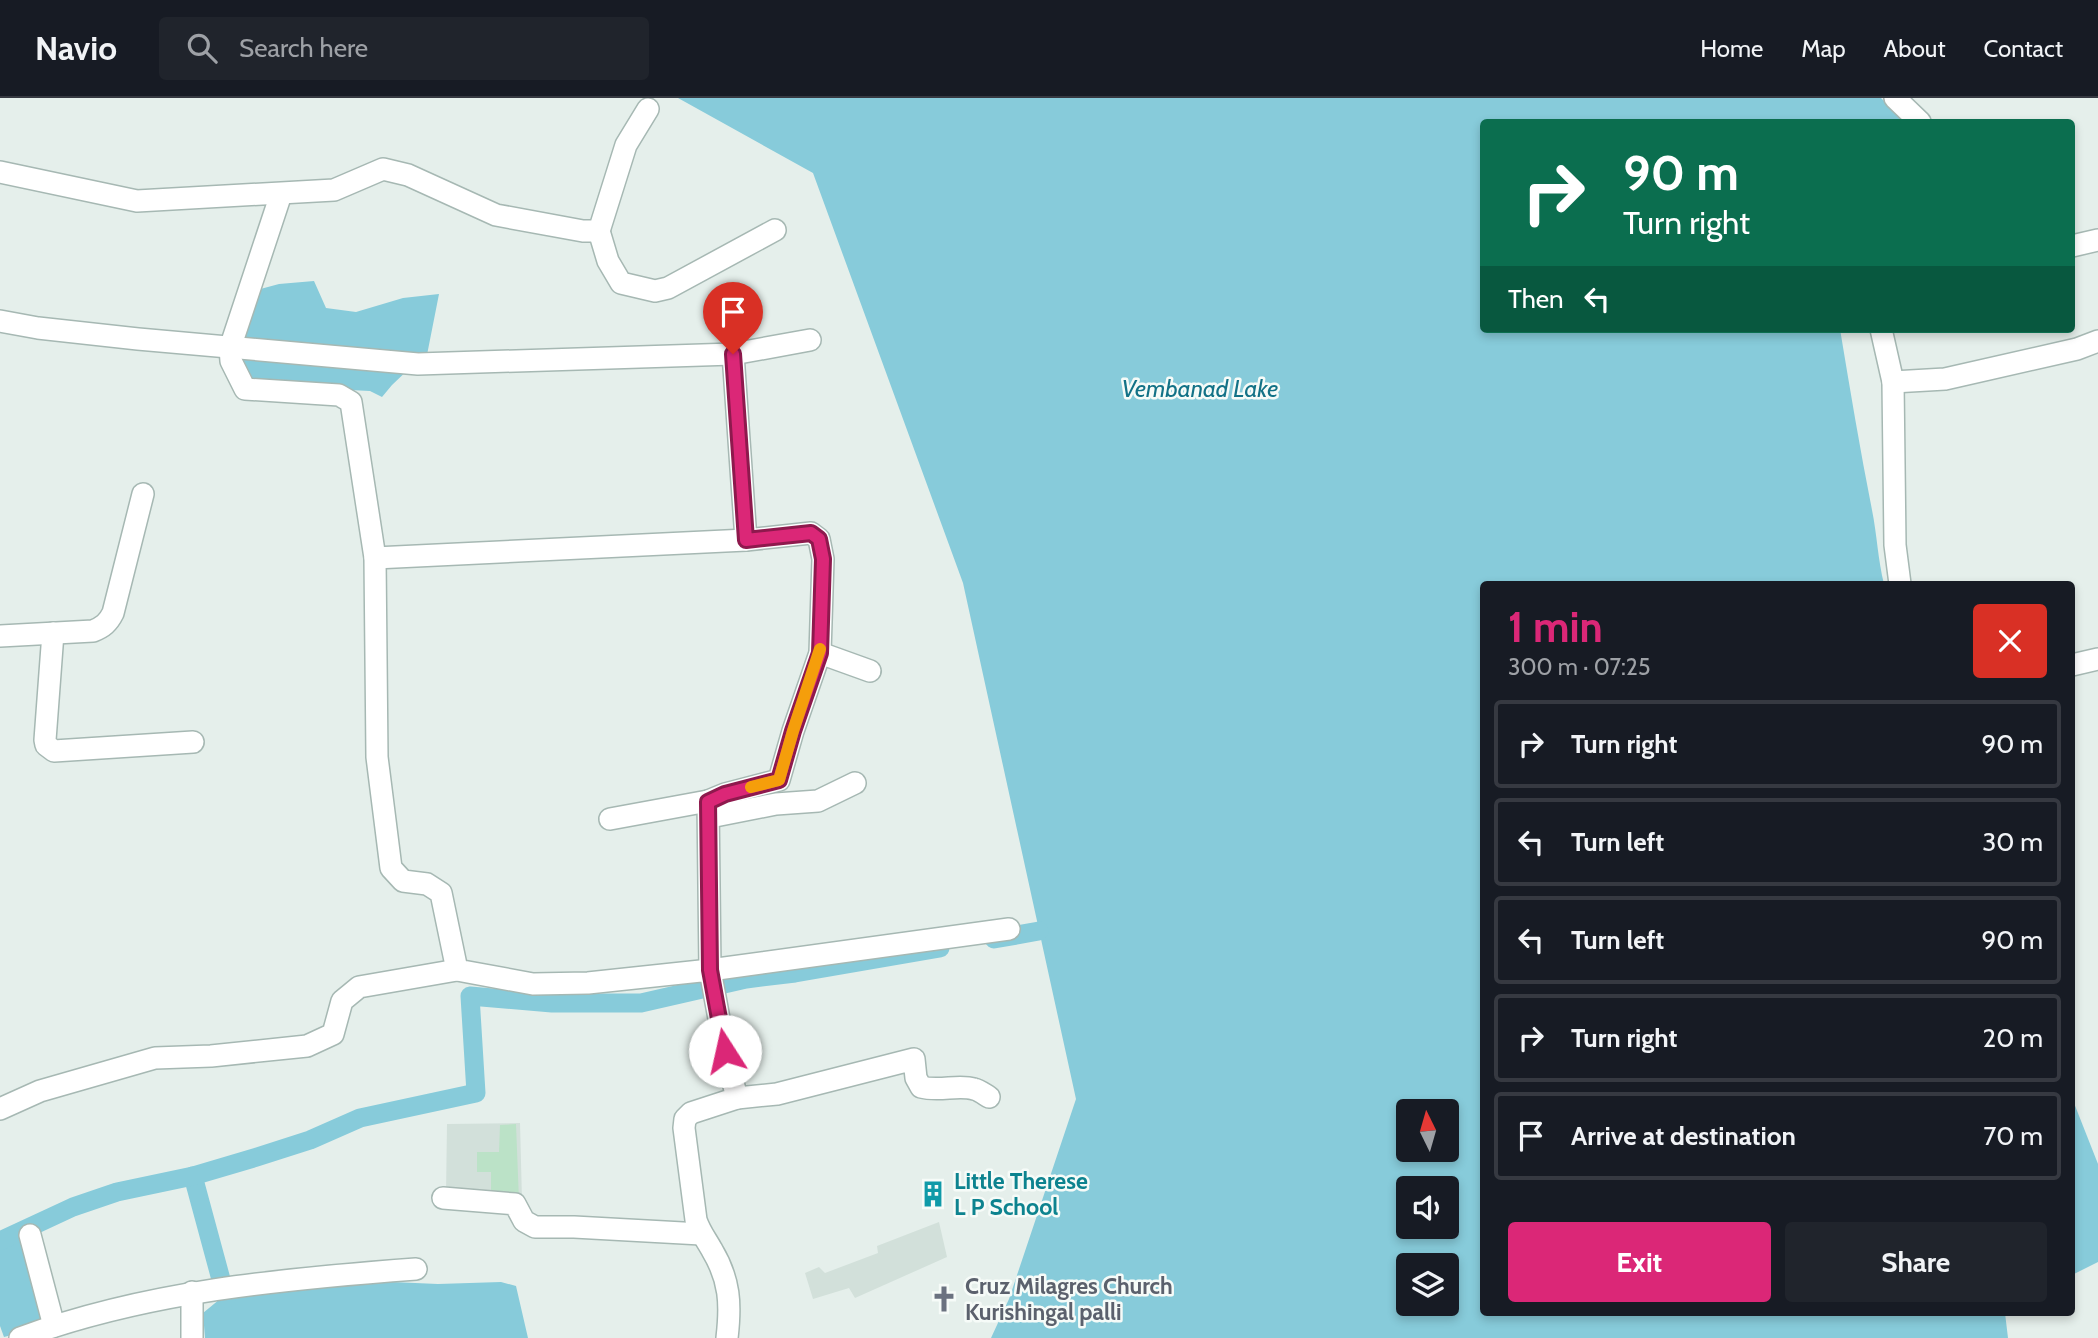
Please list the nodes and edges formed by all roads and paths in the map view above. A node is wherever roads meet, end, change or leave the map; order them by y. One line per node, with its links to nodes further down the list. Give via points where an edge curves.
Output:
1 (1895, 98): 3 (street)
2 (648, 109): 7 (street, via 626,145)
3 (1917, 119)
4 (0, 173): 5 (street, via 137,201)
5 (281, 194): 7 (street, via 334,190 383,169 408,175 496,215); 14 (street)
6 (775, 230): 7 (street, via 655,291 621,283)
7 (599, 231)
8 (2098, 240): 9 (street)
9 (2075, 245)
10 (0, 321): 14 (street)
11 (1882, 333): 16 (street)
12 (810, 340): 15 (street)
13 (2098, 341): 16 (street, via 1945,379)
14 (230, 348): 15 (street, via 418,364); 19 (street, via 231,361 245,389 339,395 351,402)
15 (733, 354): 18 (street)
16 (1893, 382): 20 (street)
17 (143, 494): 21 (street, via 109,621 93,631)
18 (746, 540): 19 (street); 23 (street, via 811,533 819,539 823,559)
19 (375, 558): 32 (street, via 377,757 391,868 404,881 427,884 441,893)
20 (1900, 581)
21 (52, 633): 22 (street); 27 (street, via 45,740 49,748)
22 (0, 636)
23 (820, 653): 26 (street); 29 (street, via 779,780 725,794)
24 (2098, 659): 25 (street)
25 (2075, 664)
26 (870, 671)
27 (193, 742)
28 (855, 783): 29 (street, via 818,801)
29 (709, 809): 30 (street); 33 (street)
30 (610, 819)
31 (1009, 929): 33 (street)
32 (457, 970): 33 (street, via 533,984); 36 (street, via 359,987 342,1001 333,1034 307,1046 155,1058 40,1091)
33 (712, 980): 35 (street)
34 (989, 1097): 35 (street, via 972,1088 921,1087 914,1059 777,1094)
35 (737, 1098): 38 (street, via 685,1119)
36 (0, 1109)
37 (443, 1198): 38 (street, via 515,1204 524,1221 535,1227)
38 (701, 1234): 45 (street, via 724,1275 730,1308)
39 (30, 1235): 42 (street)
40 (416, 1269): 41 (street)
41 (205, 1291): 42 (street); 44 (street)
42 (54, 1326): 43 (street)
43 (20, 1338)
44 (192, 1338)
45 (727, 1338)

